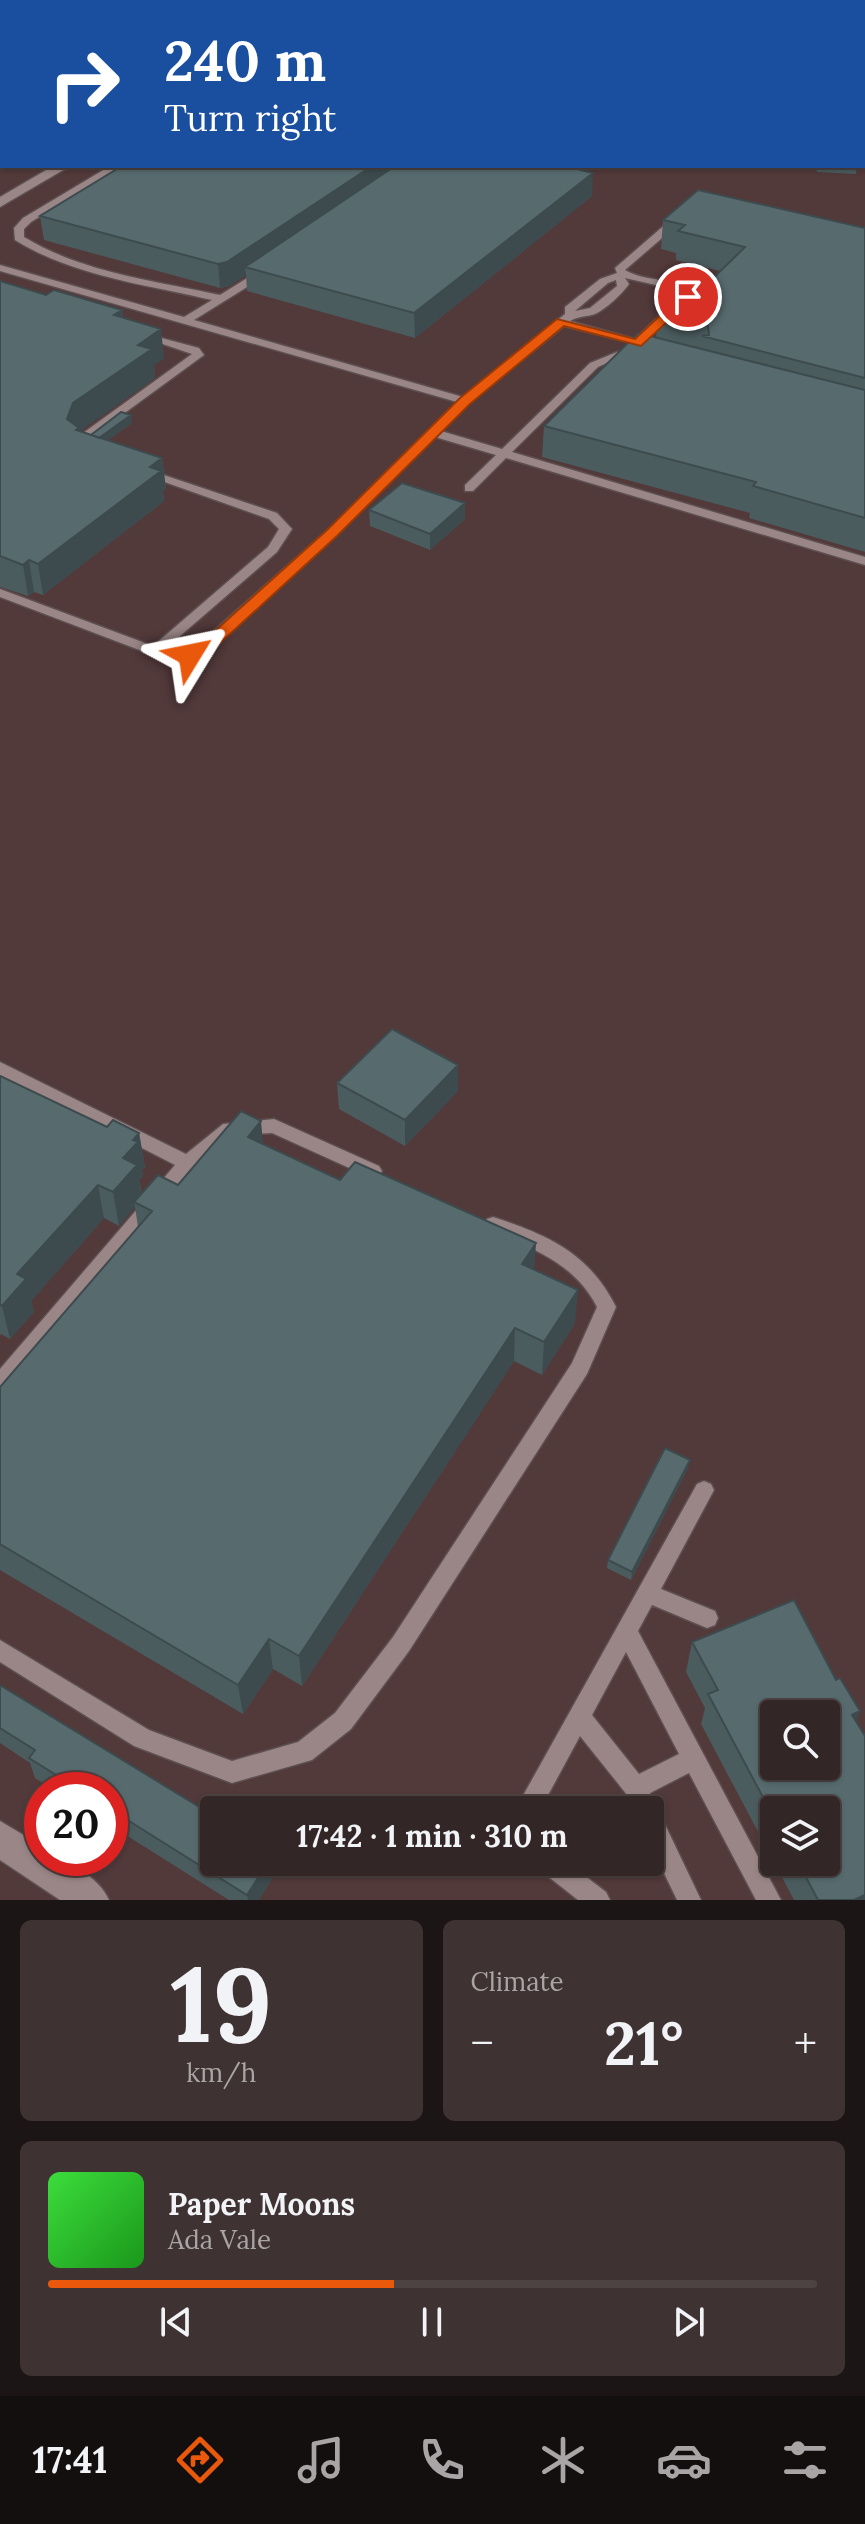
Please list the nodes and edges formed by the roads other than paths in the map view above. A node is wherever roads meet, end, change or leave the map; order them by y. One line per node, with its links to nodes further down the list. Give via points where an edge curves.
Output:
1 (60, 168): 3 (street)
2 (114, 168): 8 (lane, via 27,220 19,228 19,238 55,255)
3 (0, 203)
4 (691, 211): 7 (lane, via 619,270)
5 (276, 264): 8 (lane)
6 (0, 268): 10 (lane)
7 (622, 276): 9 (lane, via 604,281 569,309); 12 (lane, via 688,294)
8 (224, 299): 10 (lane)
9 (566, 318): 12 (lane); 15 (lane)
10 (187, 320): 15 (lane)
11 (131, 330): 18 (lane, via 198,355 83,438 80,448)
12 (637, 343): 13 (lane)
13 (662, 350)
14 (646, 358): 17 (lane, via 617,355 594,365)
15 (465, 401): 16 (lane)
16 (434, 433): 17 (lane); 23 (lane, via 212,642 190,655)
17 (506, 453): 20 (lane); 21 (lane)
18 (91, 455)
19 (133, 469): 23 (lane, via 273,516 286,529 273,549)
20 (469, 488)
21 (865, 561)
22 (0, 593): 23 (lane)
23 (155, 651)
24 (0, 1068): 25 (lane)
25 (187, 1163): 26 (lane, via 229,1129 274,1126); 28 (lane)
26 (387, 1177)
27 (471, 1215): 33 (lane, via 567,1257 591,1275 607,1307 580,1368 401,1644 343,1721 304,1752 232,1772 142,1738)
28 (0, 1383)
29 (704, 1490): 30 (lane)
30 (649, 1594): 31 (lane); 32 (lane)
31 (707, 1618)
32 (626, 1631): 34 (lane); 35 (lane)
33 (0, 1650)
34 (578, 1716): 36 (lane); 37 (lane)
35 (695, 1758): 36 (lane); 45 (lane)
36 (636, 1788): 38 (lane)
37 (535, 1796)
38 (640, 1796)
39 (0, 1839): 42 (street)
40 (664, 1847): 44 (lane)
41 (566, 1876): 43 (lane)
42 (91, 1900)
43 (598, 1900)
44 (689, 1900)
45 (769, 1900)

